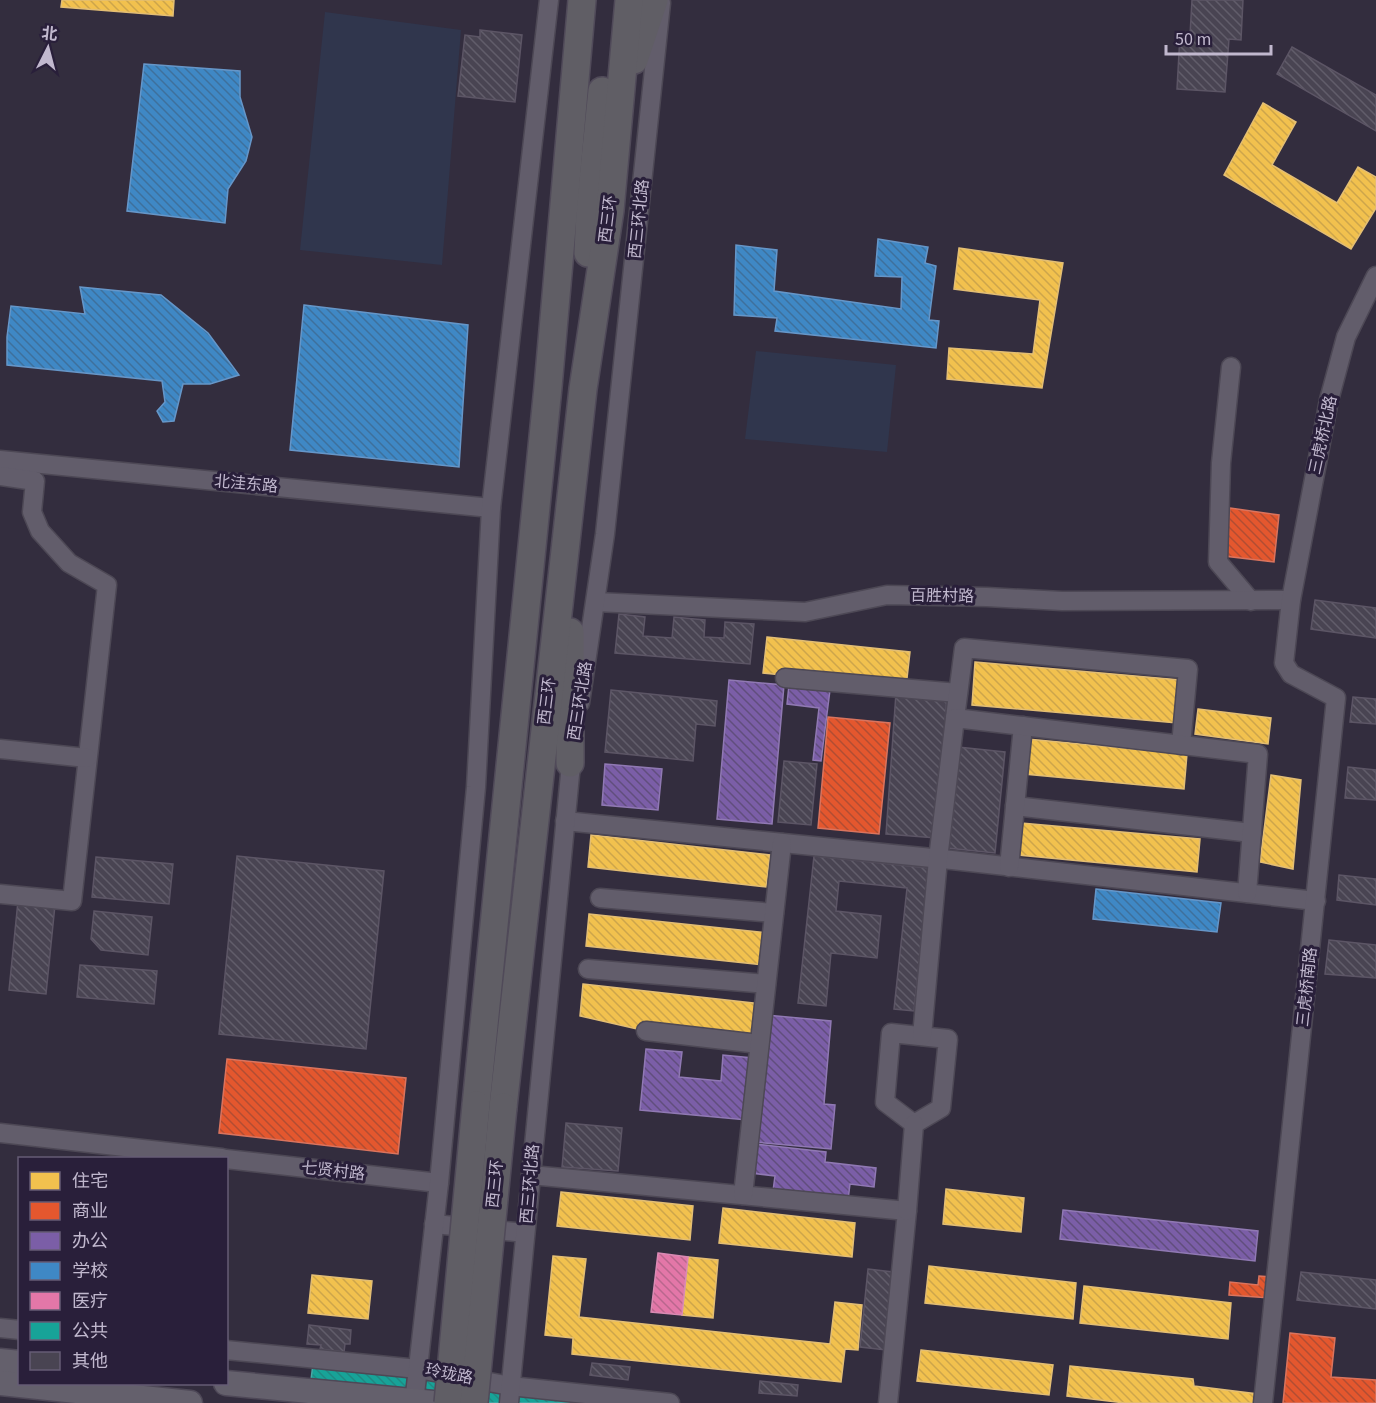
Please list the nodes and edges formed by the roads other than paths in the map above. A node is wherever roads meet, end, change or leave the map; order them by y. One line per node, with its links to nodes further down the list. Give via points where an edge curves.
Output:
1 (549, 0): 17 (street)
2 (582, 0): 12 (highway, 西三环)
3 (600, 0): 9 (highway)
4 (612, 0): 9 (highway)
5 (629, 0): 8 (highway, 西三环)
6 (654, 0): 8 (highway)
7 (662, 0): 19 (street, 西三环北路)
8 (620, 104): 13 (highway, 西三环, via 610,210)
9 (585, 207): 12 (highway); 13 (highway)
10 (1376, 276): 18 (street, 三虎桥北路, via 1346,337 1329,400)
11 (1231, 367): 20 (street, via 1221,462 1218,562)
12 (548, 387): 70 (highway, 西三环, bridge)
13 (583, 389): 16 (highway, 西三环)
14 (0, 460): 17 (street, 北洼东路)
15 (0, 476): 27 (street, via 35,481 32,512 40,531 69,564 107,585)
16 (570, 506): 28 (highway); 72 (highway, 西三环, bridge)
17 (491, 508): 50 (street, via 476,787)
18 (1291, 600): 20 (street, 百胜村路); 38 (street, 三虎桥南路, via 1284,663 1291,674 1336,698)
19 (596, 602): 20 (street, 百胜村路, via 805,612 887,595); 28 (street, 西三环北路)
20 (1251, 602)
21 (785, 678): 22 (street)
22 (958, 693): 23 (street); 25 (street, via 964,648 1188,669)
23 (955, 718): 24 (street); 33 (street)
24 (1023, 726): 25 (street); 29 (street)
25 (1181, 745): 31 (street, via 1258,754)
26 (0, 749): 27 (street)
27 (87, 758): 36 (street, via 72,902)
28 (570, 763): 30 (street, 西三环北路)
29 (1015, 806): 31 (street); 34 (street)
30 (564, 821): 32 (street); 49 (street, 西三环北路)
31 (1252, 833): 35 (street)
32 (782, 843): 33 (street); 39 (street)
33 (938, 859): 34 (street); 43 (street)
34 (1009, 867): 35 (street)
35 (1247, 893): 38 (street)
36 (0, 894)
37 (600, 898): 39 (street)
38 (1316, 901): 75 (street, 三虎桥南路)
39 (774, 913): 41 (street)
40 (588, 969): 41 (street)
41 (766, 984): 44 (street)
42 (646, 1031): 44 (street)
43 (922, 1036): 45 (street, via 948,1039 941,1108); 45 (street, via 891,1033 885,1102)
44 (759, 1044): 51 (street)
45 (914, 1124): 52 (street)
46 (0, 1133): 47 (street, 七贤村路)
47 (208, 1157)
48 (228, 1159): 50 (street, 七贤村路)
49 (531, 1174): 51 (street); 54 (street, 西三环北路)
50 (439, 1183): 53 (street)
51 (743, 1195): 52 (street)
52 (907, 1211): 74 (street)
53 (434, 1224): 54 (street); 55 (street)
54 (525, 1233): 67 (street, 西三环北路)
55 (431, 1256): 61 (street); 62 (street, via 473,1292)
56 (0, 1328): 57 (street)
57 (18, 1330)
58 (228, 1350): 61 (street, 玲珑路)
59 (0, 1361): 60 (main road)
60 (18, 1363)
61 (418, 1369): 62 (street, 玲珑路); 68 (street)
62 (466, 1378): 67 (street, 玲珑路); 71 (street)
63 (0, 1383): 65 (main road)
64 (228, 1383): 68 (main road, 玲珑路)
65 (18, 1385)
66 (19, 1385): 69 (main road)
67 (509, 1394): 73 (street, 玲珑路)
68 (421, 1402)
69 (190, 1403)
70 (447, 1403)
71 (464, 1403)
72 (474, 1403)
73 (670, 1403)
74 (888, 1403)
75 (1263, 1403)

